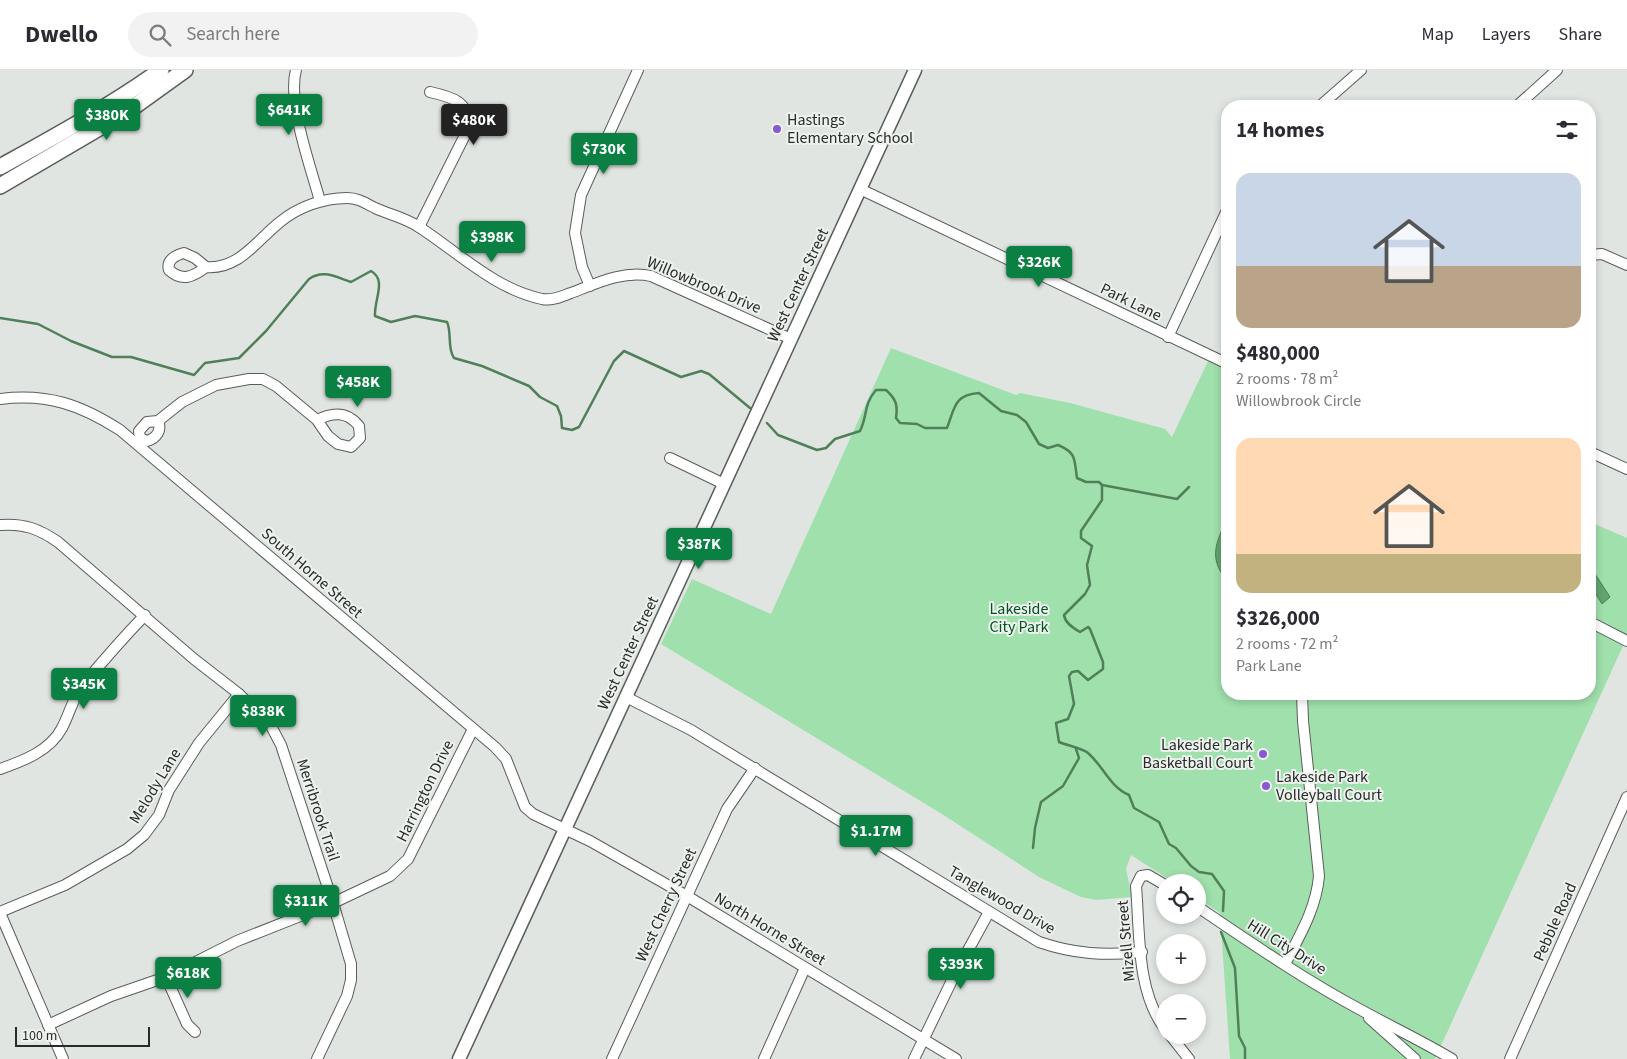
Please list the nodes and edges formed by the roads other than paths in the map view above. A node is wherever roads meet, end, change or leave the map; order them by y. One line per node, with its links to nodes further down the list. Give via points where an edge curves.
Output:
1 (161, 70): 11 (main road, via 117,101)
2 (185, 70): 12 (main road, via 128,111)
3 (296, 70): 14 (street, via 293,82 303,141)
4 (638, 70): 20 (street, via 581,195 575,233)
5 (915, 70): 13 (street, West Center Street)
6 (1361, 70): 9 (street)
7 (1557, 70): 10 (street)
8 (430, 92): 16 (street, via 450,97 463,105 469,114 469,127)
9 (1327, 100)
10 (1523, 100)
11 (0, 167)
12 (0, 186)
13 (860, 189): 21 (street, Park Lane); 22 (street, West Center Street)
14 (320, 201): 16 (street, Willowbrook Drive, via 348,198 366,202); 19 (street, Willowbrook Drive, via 290,214 244,256 228,266)
15 (1221, 223): 21 (street)
16 (419, 227): 20 (street, Willowbrook Drive, via 490,277 515,290 544,300)
17 (1596, 254): 18 (street)
18 (1627, 265)
19 (206, 268)
20 (590, 286): 22 (street, Willowbrook Drive, via 635,273 651,276)
21 (1168, 337): 23 (street, Park Lane)
22 (791, 339): 30 (street, West Center Street)
23 (1221, 361)
24 (0, 399): 26 (street, South Horne Street, via 62,401 98,416)
25 (317, 420): 25 (street, via 333,413 340,414 359,426 360,438 351,447 344,446 328,436); 26 (street, via 276,386 263,379 249,379 216,385 198,393 158,421 160,427 152,440)
26 (140, 441): 38 (street, South Horne Street)
27 (1596, 455): 29 (street)
28 (670, 458): 30 (street)
29 (1627, 469)
30 (724, 484): 36 (street, West Center Street)
31 (0, 525): 32 (street, Merribrook Trail, via 26,525 43,532)
32 (145, 615): 35 (street, Merribrook Trail, via 194,659); 40 (street, via 80,688 62,730 49,745 34,756)
33 (1596, 625): 34 (street)
34 (1627, 641)
35 (240, 694): 45 (street, Merribrook Trail, via 270,724 281,745); 48 (street, Melody Lane, via 194,751 169,790 159,815 144,835 127,849 64,885)
36 (626, 697): 39 (street, Tanglewood Drive); 42 (street, West Center Street)
37 (1302, 700): 50 (street, via 1319,876 1309,918)
38 (473, 729): 42 (street, South Horne Street, via 506,759 525,807); 45 (street, Harrington Drive, via 408,859 390,876)
39 (755, 768): 44 (street, West Cherry Street, via 727,809); 46 (street, Tanglewood Drive)
40 (0, 769)
41 (1627, 797): 69 (street, Pebble Road)
42 (565, 829): 44 (street, North Horne Street); 61 (street, West Center Street)
43 (1156, 880): 49 (street, Mizell Street, via 1148,875 1141,876 1136,886)
44 (687, 896): 51 (street, North Horne Street); 62 (street, West Cherry Street)
45 (333, 903): 52 (street, Harrington Drive, via 237,942); 60 (street, Merribrook Trail, via 351,964 351,980 347,996)
46 (989, 912): 49 (street, Tanglewood Drive, via 1039,942 1060,949 1097,955); 57 (street, via 965,953)
47 (1206, 912): 50 (street, Hill City Drive)
48 (0, 913): 55 (street)
49 (1142, 952): 54 (street, Mizell Street, via 1150,1001)
50 (1285, 964): 53 (street, Hill City Drive)
51 (805, 968): 57 (street, North Horne Street); 63 (street)
52 (166, 976): 55 (street, Harrington Drive); 56 (street, via 186,1024)
53 (1361, 1010): 67 (street, Hill City Drive); 68 (street, Hill City Drive)
54 (1156, 1013)
55 (48, 1025): 59 (street)
56 (195, 1032)
57 (923, 1041): 64 (street); 65 (street, North Horne Street)
58 (1177, 1044): 66 (street)
59 (63, 1059)
60 (317, 1059)
61 (459, 1059)
62 (612, 1059)
63 (764, 1059)
64 (914, 1059)
65 (956, 1059)
66 (1189, 1059)
67 (1416, 1059)
68 (1452, 1059)
69 (1510, 1059)

